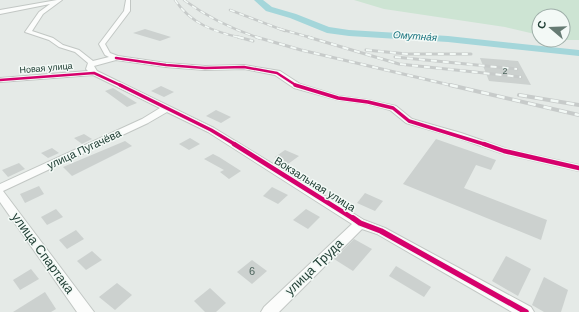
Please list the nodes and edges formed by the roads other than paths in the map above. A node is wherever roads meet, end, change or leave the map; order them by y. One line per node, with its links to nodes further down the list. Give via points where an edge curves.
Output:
1 (61, 0): 3 (street); 5 (street, Вокзальная улица, via 41,13 28,32 77,51)
2 (128, 0): 4 (street, via 127,11 102,44 107,54)
3 (0, 12)
4 (116, 58): 5 (street, Новая улица); 8 (street, Новая улица, via 205,68 244,67 277,73 298,86 338,98 393,108 409,121 504,151)
5 (93, 68): 6 (street, Новая улица); 7 (street, Вокзальная улица)
6 (0, 80)
7 (167, 108): 9 (street, улица Пугачёва, via 145,121); 11 (street, Вокзальная улица, via 211,130)
8 (579, 168)
9 (0, 188)
10 (0, 194): 12 (street, улица Спартака)
11 (360, 223): 13 (street, улица Труда); 14 (street, Вокзальная улица, via 381,231)
12 (86, 312)
13 (269, 312)
14 (526, 312)

